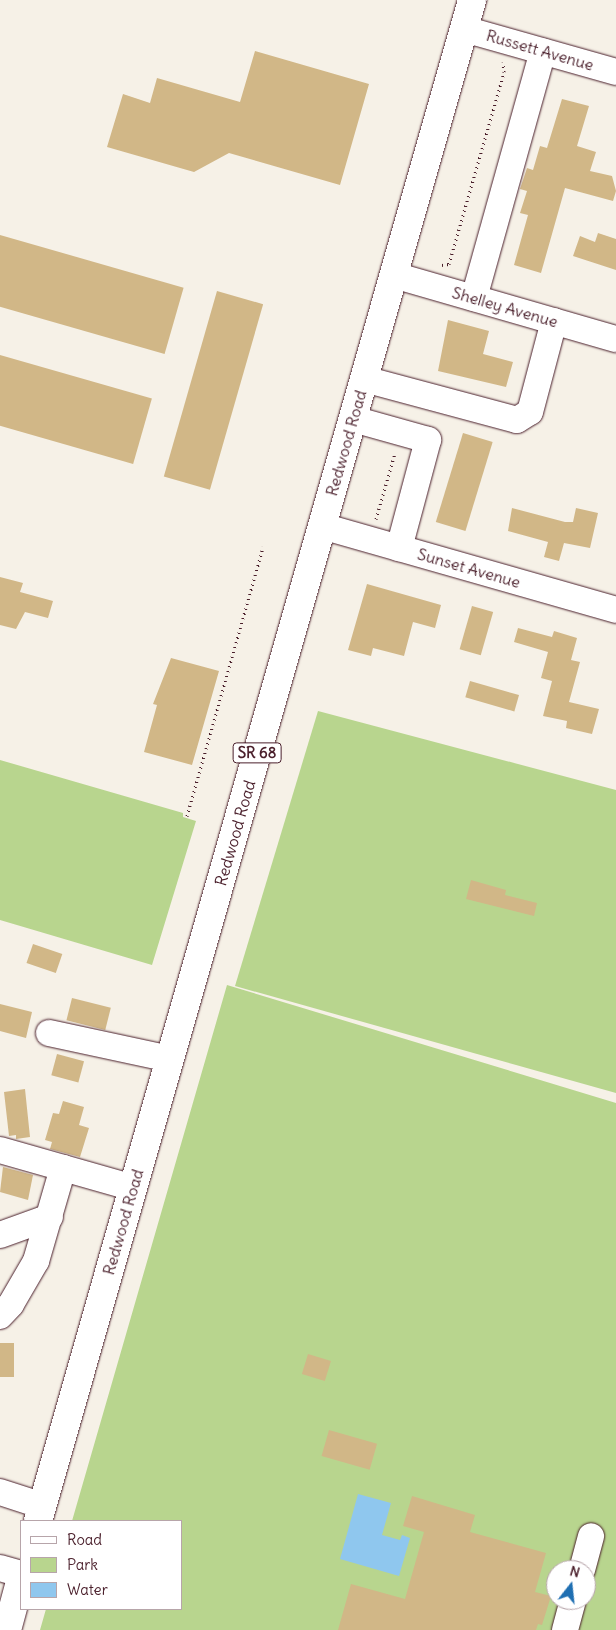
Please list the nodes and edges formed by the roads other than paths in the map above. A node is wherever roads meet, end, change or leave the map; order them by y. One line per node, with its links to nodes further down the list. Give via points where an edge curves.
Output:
1 (472, 0): 2 (main road, Redwood Road / SR 68)
2 (464, 29): 3 (street, Russett Avenue); 5 (main road, Redwood Road / SR 68)
3 (543, 51): 4 (street, Russett Avenue); 6 (street)
4 (616, 72)
5 (394, 275): 6 (street, Shelley Avenue); 9 (main road, Redwood Road / SR 68)
6 (474, 298): 7 (street, Shelley Avenue)
7 (554, 322): 8 (street, Shelley Avenue); 9 (street, via 530,412 517,420)
8 (616, 339)
9 (364, 379): 10 (main road, Redwood Road / SR 68)
10 (353, 419): 11 (main road, Redwood Road / SR 68); 12 (street, via 428,440)
11 (322, 526): 12 (street, Sunset Avenue); 15 (main road, Redwood Road / SR 68)
12 (398, 548): 13 (street, Sunset Avenue)
13 (616, 610)
14 (49, 1033): 15 (street)
15 (170, 1059): 18 (main road, Redwood Road / SR 68)
16 (0, 1150): 17 (street)
17 (63, 1168): 18 (street); 19 (street)
18 (133, 1188): 23 (main road, Redwood Road / SR 68)
19 (50, 1216): 20 (street); 21 (street, via 36,1260 20,1290)
20 (0, 1235)
21 (0, 1316)
22 (0, 1492): 23 (street)
23 (40, 1513)
24 (591, 1536): 25 (street)
25 (585, 1560)
26 (0, 1568): 27 (street)
27 (20, 1574)
28 (20, 1581): 30 (main road)
29 (570, 1610): 31 (street)
30 (6, 1630)
31 (565, 1630)

